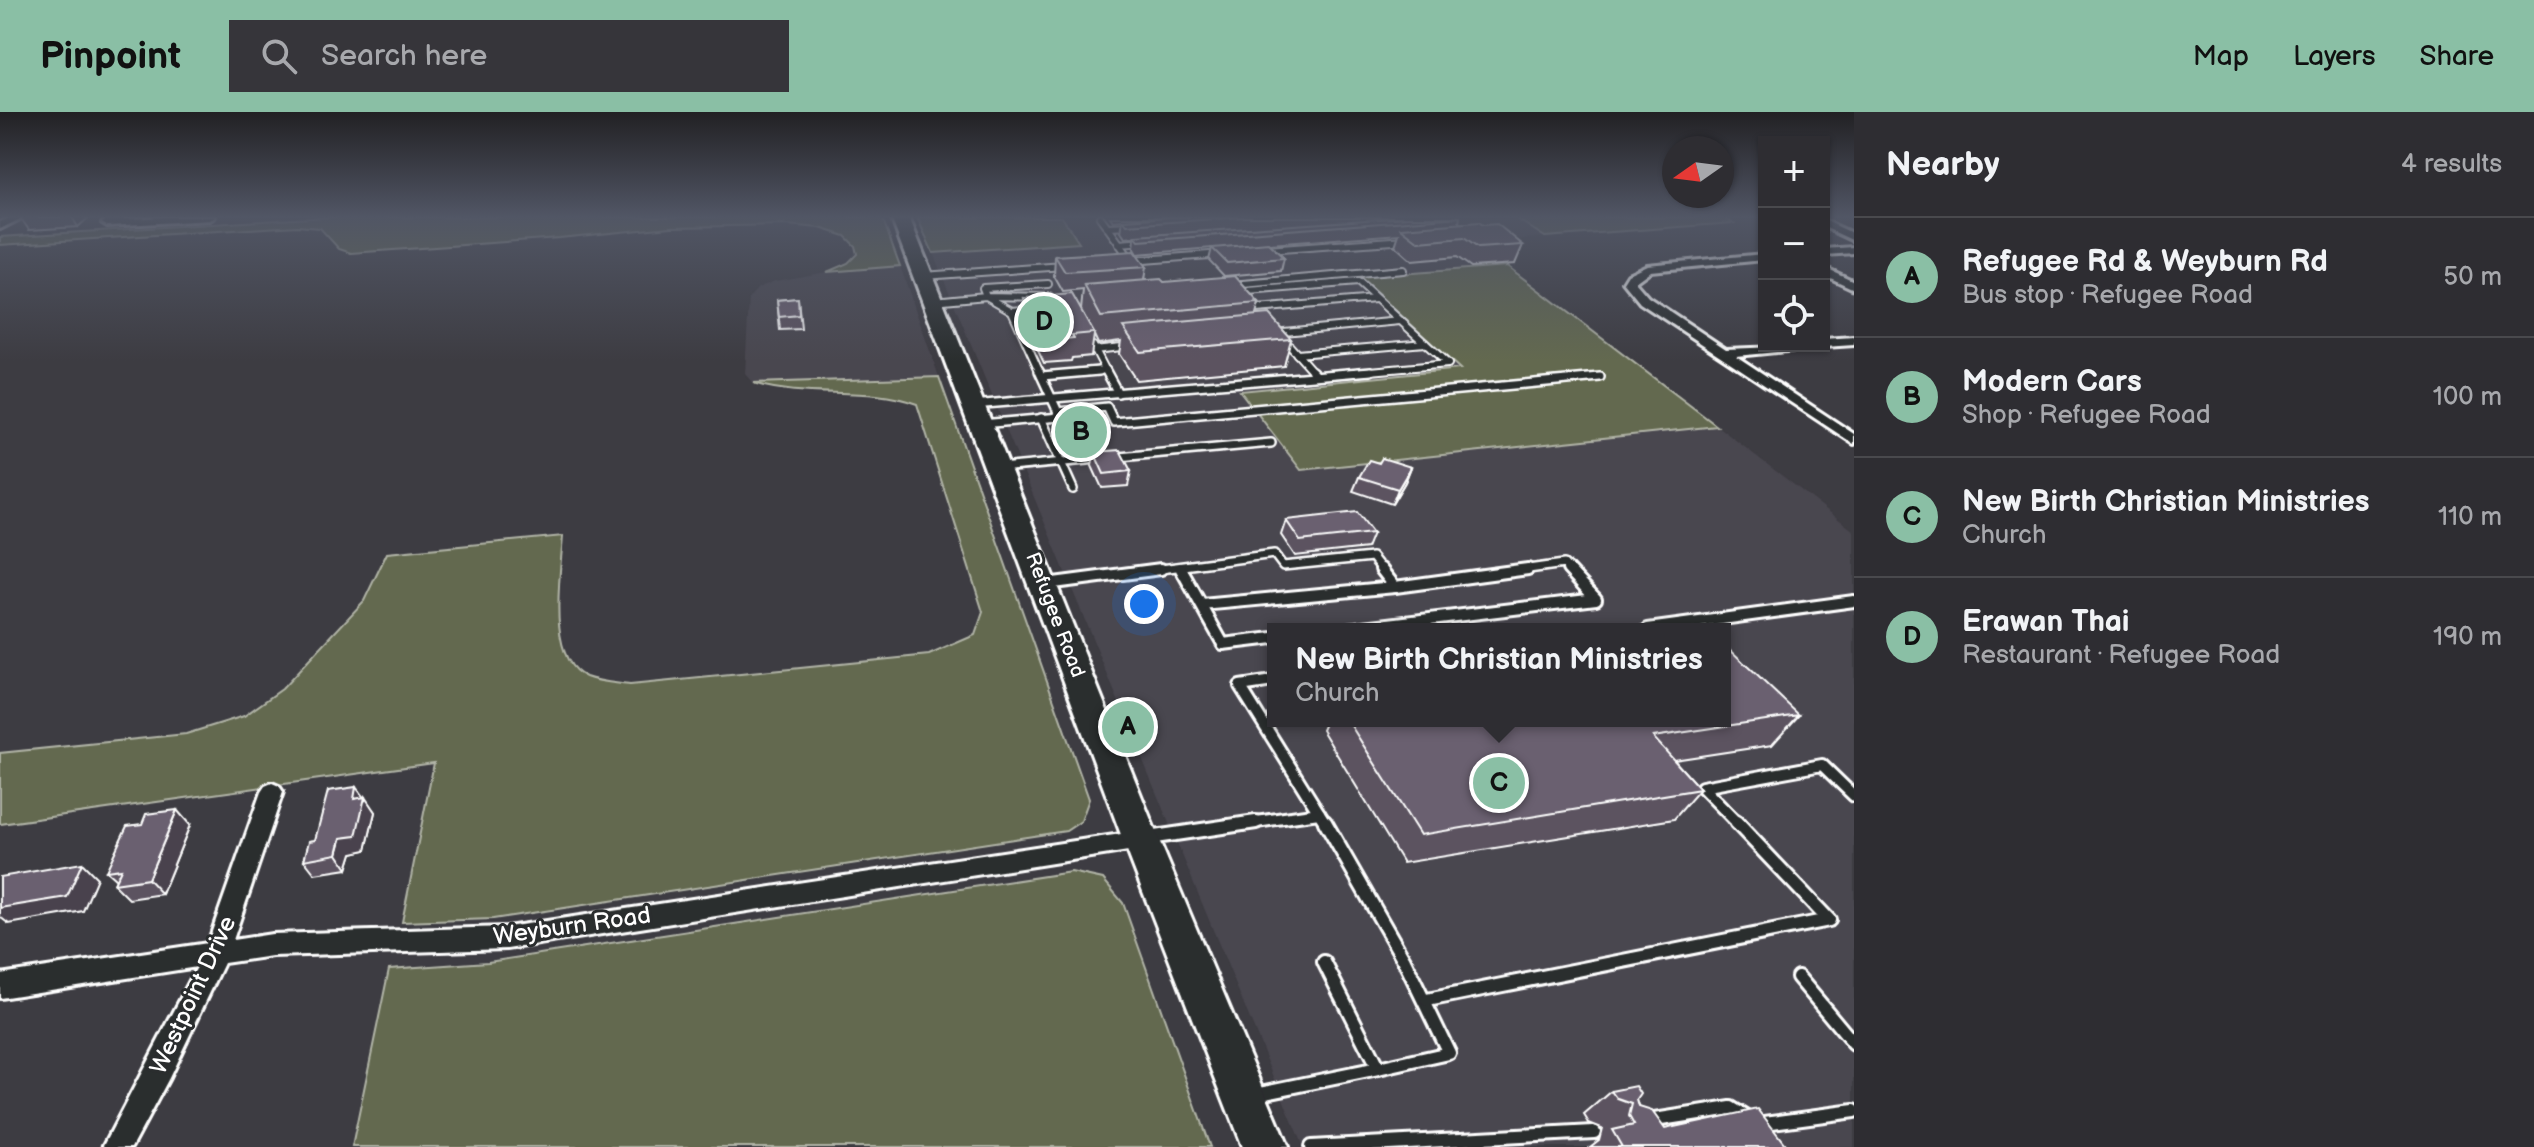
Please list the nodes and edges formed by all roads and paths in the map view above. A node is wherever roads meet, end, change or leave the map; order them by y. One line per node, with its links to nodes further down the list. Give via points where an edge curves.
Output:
1 (919, 265): 8 (main road, Refugee Road)
2 (1071, 265): 8 (lane)
3 (1676, 265): 26 (street, via 1647,268 1630,279 1633,291)
4 (1403, 270): 9 (lane, via 1227,289)
5 (1830, 273): 7 (street)
6 (1048, 284): 10 (lane, via 983,288)
7 (1854, 286)
8 (928, 289): 10 (lane); 35 (main road, Refugee Road)
9 (1241, 292): 12 (lane, via 1358,282); 14 (lane)
10 (986, 296): 11 (lane); 15 (lane)
11 (1063, 298)
12 (1376, 299): 14 (lane); 16 (lane)
13 (1044, 309): 15 (lane)
14 (1256, 309): 17 (lane)
15 (1012, 311): 30 (lane)
16 (1400, 321): 17 (lane); 21 (lane)
17 (1278, 332): 18 (lane); 27 (lane)
18 (1263, 334)
19 (1089, 339): 24 (lane)
20 (1854, 341): 22 (street)
21 (1425, 343): 27 (lane); 29 (lane, via 1448,364)
22 (1830, 343)
23 (1140, 345): 24 (lane)
24 (1094, 350): 28 (lane)
25 (1758, 350): 26 (street)
26 (1725, 353): 37 (street)
27 (1297, 354): 29 (lane)
28 (1106, 370): 30 (lane); 32 (lane)
29 (1316, 375): 32 (lane)
30 (1042, 376): 33 (lane)
31 (1600, 377): 34 (lane, via 1114,422 1107,407)
32 (1118, 393): 33 (lane)
33 (1052, 398): 34 (lane); 35 (lane)
34 (1058, 412): 36 (lane, via 1060,417)
35 (977, 414): 36 (lane); 40 (main road, Refugee Road)
36 (1041, 418): 39 (lane)
37 (1854, 440)
38 (1271, 443): 39 (lane)
39 (1060, 462): 40 (lane); 41 (lane)
40 (998, 468): 43 (main road, Refugee Road)
41 (1073, 489)
42 (1181, 568): 43 (lane); 44 (lane, via 1274,554 1283,566 1372,557); 46 (lane)
43 (1043, 584): 54 (main road, Refugee Road)
44 (1395, 587): 46 (lane); 47 (lane, via 1564,564 1596,599)
45 (1854, 601): 48 (lane)
46 (1202, 605): 49 (lane, via 1223,644)
47 (1397, 623)
48 (1692, 623)
49 (1267, 639)
50 (1267, 682): 53 (lane, via 1240,686)
51 (272, 792): 55 (street, Westpoint Drive)
52 (1854, 796): 59 (lane, via 1822,765 1702,787 1829,920)
53 (1319, 813): 54 (lane); 59 (lane)
54 (1141, 840): 55 (street, Weyburn Road, via 507,938 272,945); 62 (main road, Refugee Road)
55 (217, 953): 58 (street, Weyburn Road); 66 (street, Westpoint Drive)
56 (1324, 962): 61 (lane)
57 (1798, 977): 60 (lane)
58 (0, 986)
59 (1427, 1000): 61 (lane, via 1449,1053)
60 (1854, 1044)
61 (1378, 1069): 62 (lane)
62 (1244, 1097): 67 (main road, Refugee Road)
63 (1854, 1111): 64 (lane, via 1757,1124 1731,1108)
64 (1631, 1124)
65 (1594, 1132): 68 (lane)
66 (117, 1147)
67 (1265, 1147)
68 (1311, 1147)

